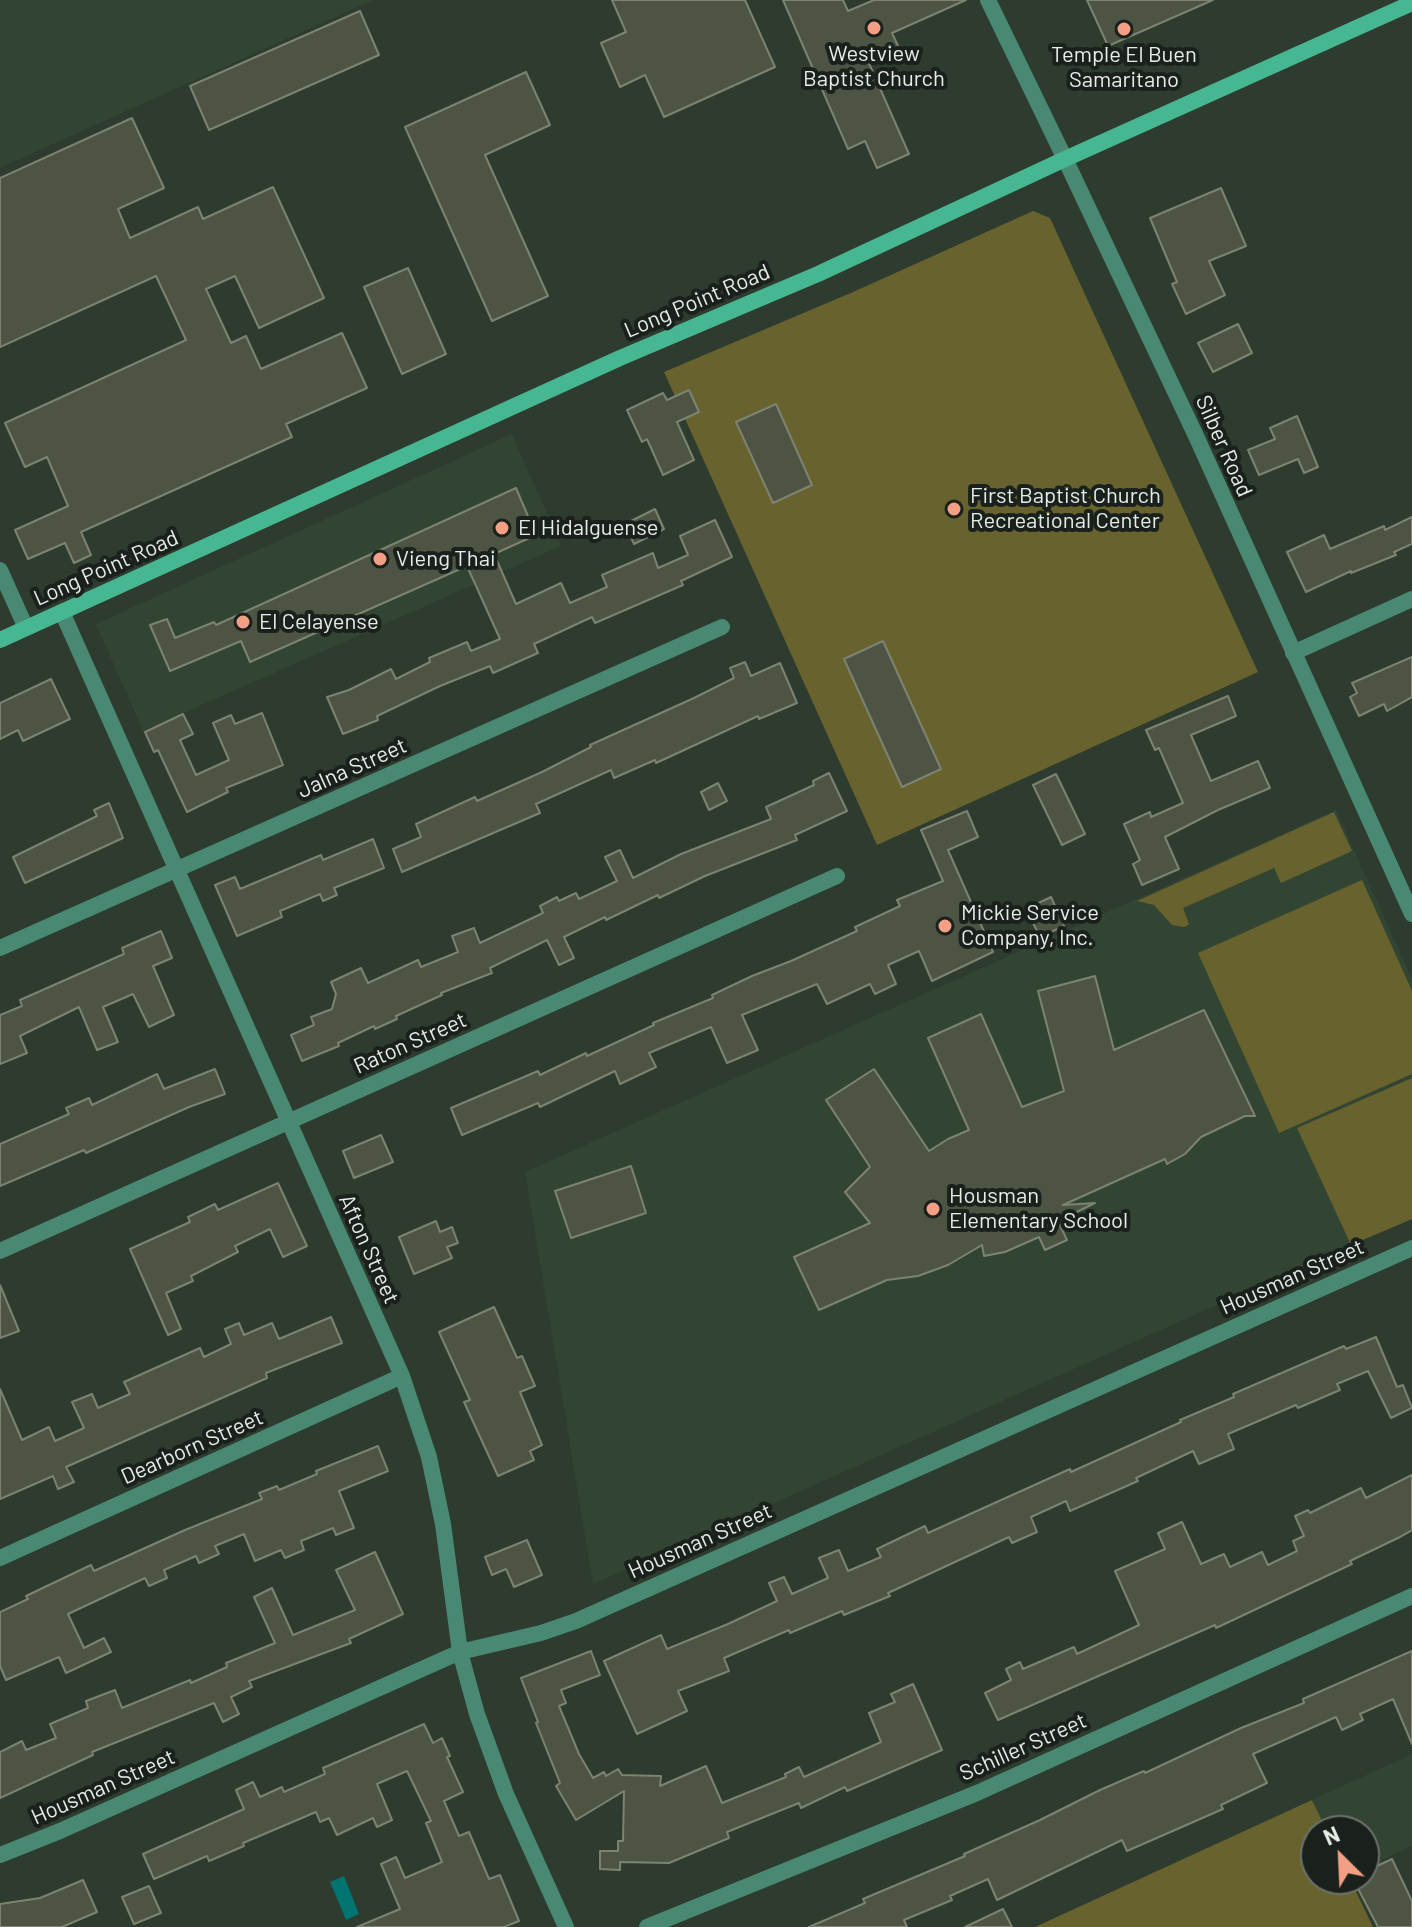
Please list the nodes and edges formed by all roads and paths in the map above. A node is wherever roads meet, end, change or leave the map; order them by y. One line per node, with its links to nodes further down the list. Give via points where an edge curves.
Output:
1 (988, 0): 3 (street, Silber Road)
2 (1412, 3): 3 (main road, Long Point Road)
3 (1065, 159): 6 (main road, Long Point Road); 10 (street, Silber Road)
4 (0, 570): 8 (street)
5 (1412, 599): 10 (street)
6 (62, 612): 8 (main road, Long Point Road); 11 (street, Afton Street)
7 (722, 627): 11 (street, Jalna Street)
8 (26, 628): 9 (main road, Long Point Road)
9 (0, 640)
10 (1293, 653): 13 (street, Silber Road)
11 (177, 870): 14 (street, Jalna Street); 15 (street, Afton Street)
12 (837, 876): 15 (street, Raton Street)
13 (1412, 914)
14 (0, 948)
15 (287, 1122): 17 (street, Raton Street); 18 (street, Afton Street)
16 (1412, 1248): 21 (street, Housman Street, via 576,1621)
17 (0, 1251)
18 (402, 1376): 19 (street, Dearborn Street); 21 (street, Afton Street, via 432,1470)
19 (0, 1558)
20 (1412, 1596): 24 (street, Schiller Street, via 977,1793)
21 (460, 1652): 22 (street, Housman Street); 23 (street, Afton Street, via 491,1758)
22 (0, 1855)
23 (566, 1927)
24 (647, 1927)

